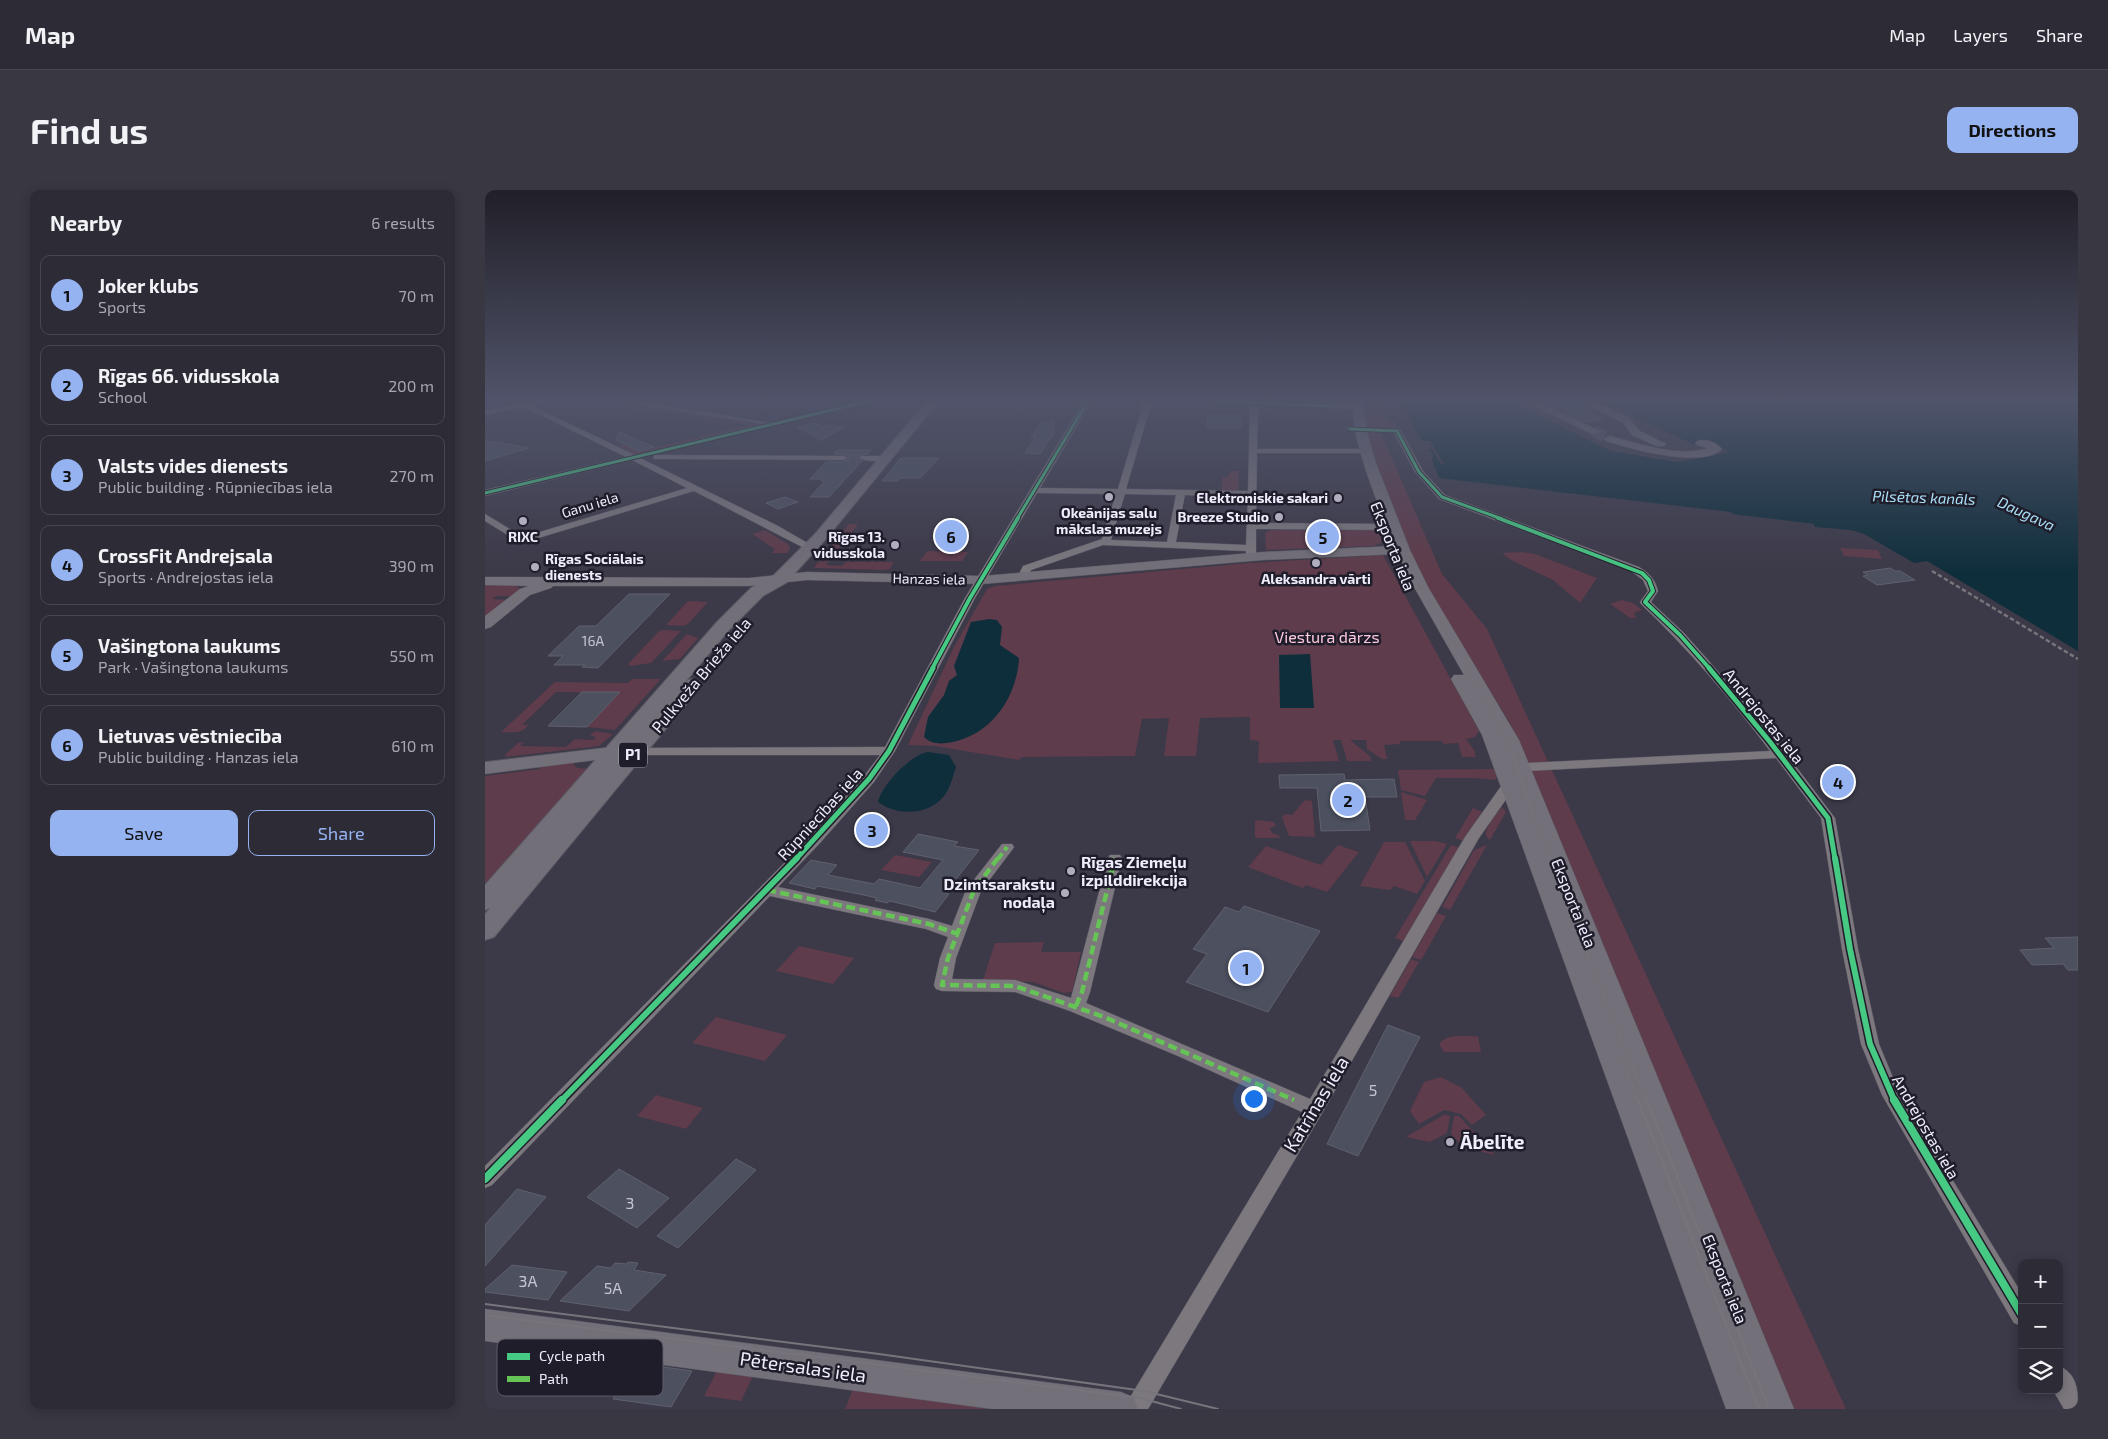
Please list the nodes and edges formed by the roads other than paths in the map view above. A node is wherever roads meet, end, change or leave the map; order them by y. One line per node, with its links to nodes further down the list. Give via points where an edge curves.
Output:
1 (642, 458): 11 (street)
2 (832, 458): 3 (street)
3 (843, 458)
4 (864, 458): 5 (street)
5 (885, 458): 23 (main road, Pulkveža Brieža iela / P1)
6 (1054, 458): 13 (street, Rūpniecības iela)
7 (1131, 458): 14 (street)
8 (1253, 458): 17 (street)
9 (1363, 458): 20 (street, Eksporta iela)
10 (1411, 458): 37 (street, Andrejostas iela, via 1419,472 1442,497 1646,576 1653,591 1645,602 1681,635)
11 (636, 459): 12 (street); 15 (street)
12 (695, 488): 18 (street, Ganu iela, via 522,540); 23 (street)
13 (1035, 490): 14 (street); 28 (street, Rūpniecības iela)
14 (1121, 491): 16 (street); 21 (street)
15 (485, 493)
16 (1181, 493): 17 (street); 22 (street)
17 (1251, 494): 19 (street)
18 (485, 517)
19 (1251, 526): 20 (street); 25 (street)
20 (1388, 527): 24 (street, Eksporta iela)
21 (1106, 542): 22 (street); 26 (street, via 1027,568)
22 (1171, 545): 25 (street)
23 (808, 548): 27 (main road, Pulkveža Brieža iela / P1)
24 (1397, 550): 25 (street, Hanzas iela); 39 (street, Eksporta iela, via 1499,719)
25 (1251, 553): 26 (street, Hanzas iela)
26 (1028, 577): 28 (street, Hanzas iela)
27 (780, 579): 28 (street, Hanzas iela, via 807,576); 31 (street, Hanzas iela, via 749,582); 34 (main road, Pulkveža Brieža iela / P1, via 775,593 748,619); 36 (main road, Pulkveža Brieža iela / P1, via 747,601)
28 (982, 580): 35 (street, Rūpniecības iela)
29 (485, 581): 30 (street, Hanzas iela)
30 (512, 581): 31 (street, Hanzas iela); 32 (street, via 521,584)
31 (567, 581): 32 (street)
32 (525, 592): 33 (street)
33 (485, 624)
34 (637, 750): 35 (street); 36 (street); 44 (main road, Pulkveža Brieža iela / P1)
35 (889, 751): 42 (street, Rūpniecības iela, via 855,796)
36 (613, 753): 38 (street); 43 (main road, Pulkveža Brieža iela / P1)
37 (1779, 754): 39 (street); 49 (street, Andrejostas iela, via 1828,818 1850,949 1875,1062 1891,1095)
38 (485, 768)
39 (1518, 788): 47 (street, Katrīnas iela, via 1472,837); 56 (street, Eksporta iela); 57 (street, Eksporta iela)
40 (1007, 847): 45 (street, via 974,890)
41 (1115, 858): 46 (street)
42 (767, 890): 45 (street, via 929,924); 48 (street, Rūpniecības iela)
43 (485, 901)
44 (485, 931)
45 (958, 934): 46 (street, via 942,985 1015,986)
46 (1076, 1006): 47 (street)
47 (1314, 1109): 55 (street, Katrīnas iela)
48 (485, 1179)
49 (2018, 1308)
50 (485, 1325): 51 (street, Pētersalas iela)
51 (591, 1339)
52 (663, 1349): 54 (street, Pētersalas iela)
53 (2063, 1385): 58 (street)
54 (1121, 1409)
55 (1135, 1409)
56 (1743, 1409)
57 (1777, 1409)
58 (2078, 1409)

